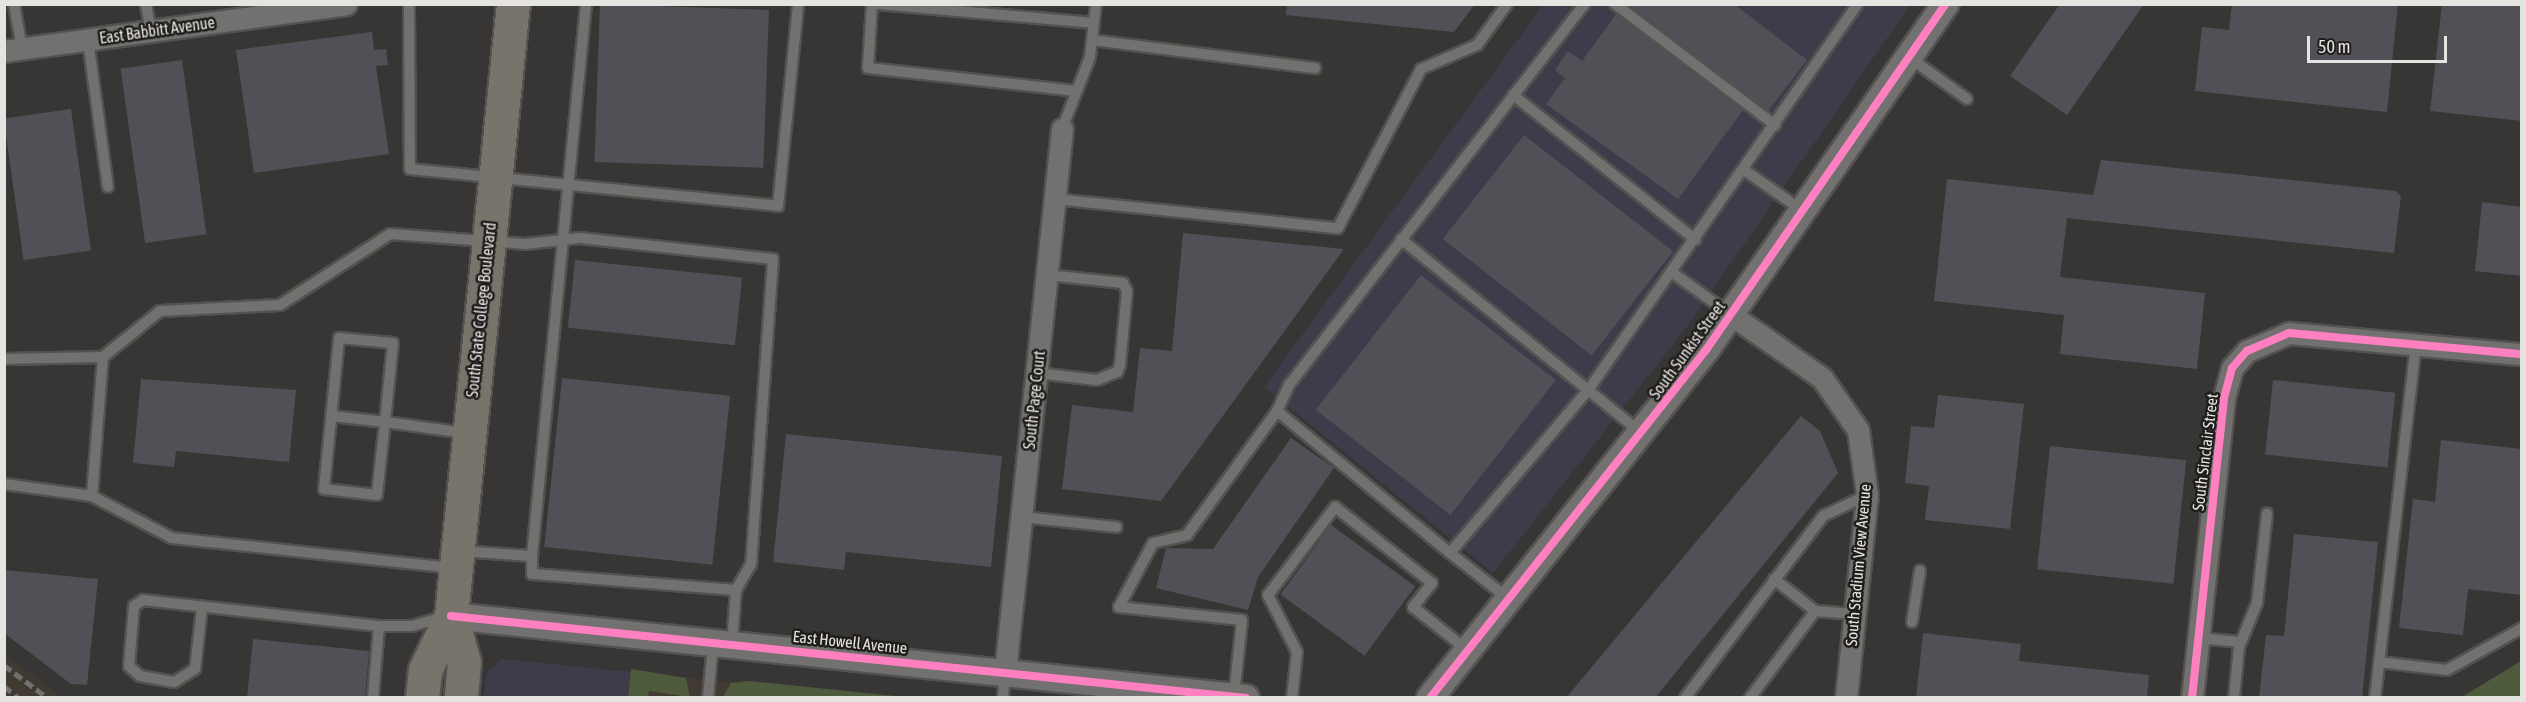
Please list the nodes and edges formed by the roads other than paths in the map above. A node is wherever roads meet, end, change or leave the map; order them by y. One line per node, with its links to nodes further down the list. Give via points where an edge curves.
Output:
1 (14, 4): 22 (lane)
2 (146, 4): 19 (lane)
3 (346, 4): 16 (street, East Babbitt Avenue)
4 (409, 4): 31 (lane, via 410,169)
5 (513, 4): 31 (main road, South State College Boulevard)
6 (586, 4): 32 (lane)
7 (798, 4): 32 (lane, via 778,206)
8 (872, 4): 25 (lane, via 868,68)
9 (878, 4): 18 (lane)
10 (1096, 4): 18 (lane)
11 (1508, 4): 34 (lane, via 1477,45 1420,69 1338,228)
12 (1585, 4): 26 (lane)
13 (1615, 4): 28 (lane)
14 (1858, 4): 28 (lane)
15 (1946, 4): 23 (street, South Sunkist Street)
16 (321, 6): 17 (street, East Babbitt Avenue)
17 (261, 10): 19 (street, East Babbitt Avenue)
18 (1094, 23): 21 (lane)
19 (151, 31): 20 (street, East Babbitt Avenue)
20 (88, 40): 22 (street, East Babbitt Avenue); 33 (lane)
21 (1092, 40): 24 (lane); 25 (lane)
22 (13, 50)
23 (1910, 58): 27 (lane); 35 (street, South Sunkist Street)
24 (1316, 68)
25 (1077, 91): 29 (lane)
26 (1513, 95): 36 (lane); 39 (lane)
27 (1967, 99)
28 (1775, 125): 30 (lane)
29 (1062, 129): 34 (street, South Page Court)
30 (1744, 170): 35 (lane); 39 (lane)
31 (496, 174): 32 (lane); 37 (main road, South State College Boulevard)
32 (568, 181): 38 (lane)
33 (108, 187)
34 (1055, 199): 41 (street, South Page Court)
35 (1803, 211): 42 (street, South Sunkist Street)
36 (1401, 239): 48 (lane); 49 (lane, via 1289,385)
37 (489, 240): 38 (lane); 45 (lane, via 390,234 280,306 160,311); 53 (main road, South State College Boulevard)
38 (562, 240): 61 (lane); 65 (lane, via 773,259 751,564)
39 (1696, 240): 40 (lane)
40 (1673, 273): 42 (lane); 48 (lane)
41 (1047, 275): 47 (street, South Page Court); 47 (lane, via 1123,283 1127,291 1120,365 1117,372 1097,380)
42 (1730, 314): 52 (street, South Sunkist Street); 55 (street, South Stadium View Avenue, via 1834,389 1858,430)
43 (2416, 345): 44 (street, South Sinclair Street); 74 (street, South Sinclair Street, via 2289,333 2247,351 2232,368 2224,398); 78 (lane)
44 (2522, 354)
45 (103, 357): 46 (lane); 56 (lane)
46 (4, 359)
47 (1037, 373): 58 (street, South Page Court)
48 (1589, 389): 52 (lane); 60 (lane)
49 (1277, 411): 60 (lane); 80 (lane, via 1187,536 1153,543 1119,607 1242,620)
50 (332, 416): 51 (lane); 51 (lane, via 324,489 377,495); 51 (lane, via 339,338 393,343)
51 (385, 422): 53 (lane)
52 (1641, 433): 66 (street, South Sunkist Street)
53 (469, 434): 62 (main road, South State College Boulevard)
54 (4, 484): 56 (lane)
55 (1867, 495): 64 (lane, via 1823,516); 69 (street, South Stadium View Avenue)
56 (92, 496): 62 (lane, via 172,538)
57 (2267, 514): 76 (lane, via 2257,603)
58 (1022, 518): 59 (lane); 79 (street, South Page Court)
59 (1116, 527)
60 (1450, 553): 66 (lane)
61 (532, 556): 62 (lane); 65 (lane, via 532,574)
62 (456, 560): 70 (main road, South State College Boulevard)
63 (1920, 571): 71 (lane)
64 (1774, 579): 68 (lane); 88 (lane)
65 (736, 590): 75 (lane)
66 (1509, 599): 77 (street, South Sunkist Street)
67 (202, 608): 67 (lane, via 143,600 134,606 129,666 140,675 174,682 195,669); 72 (lane)
68 (1815, 611): 69 (lane); 89 (lane)
69 (1855, 614): 90 (street, South Stadium View Avenue)
70 (451, 616): 72 (lane, via 412,626); 75 (street, East Howell Avenue); 82 (main road, South State College Boulevard, via 425,670); 83 (main road, South State College Boulevard, via 464,662)
71 (1911, 622)
72 (380, 626): 81 (lane)
73 (2522, 628): 78 (lane, via 2447,670)
74 (2198, 638): 76 (lane); 91 (street, South Sinclair Street)
75 (723, 642): 79 (street, East Howell Avenue); 84 (lane)
76 (2241, 642): 92 (lane)
77 (1467, 650): 86 (lane, via 1413,607 1432,583 1335,507 1268,595 1297,652); 87 (street, South Sunkist Street)
78 (2379, 662): 93 (lane)
79 (1005, 672): 80 (street, East Howell Avenue); 85 (lane)
80 (1240, 697)
81 (374, 698)
82 (422, 698)
83 (461, 698)
84 (708, 698)
85 (1003, 698)
86 (1292, 698)
87 (1430, 698)
88 (1685, 698)
89 (1750, 698)
90 (1846, 698)
91 (2192, 698)
92 (2234, 698)
93 (2376, 698)

